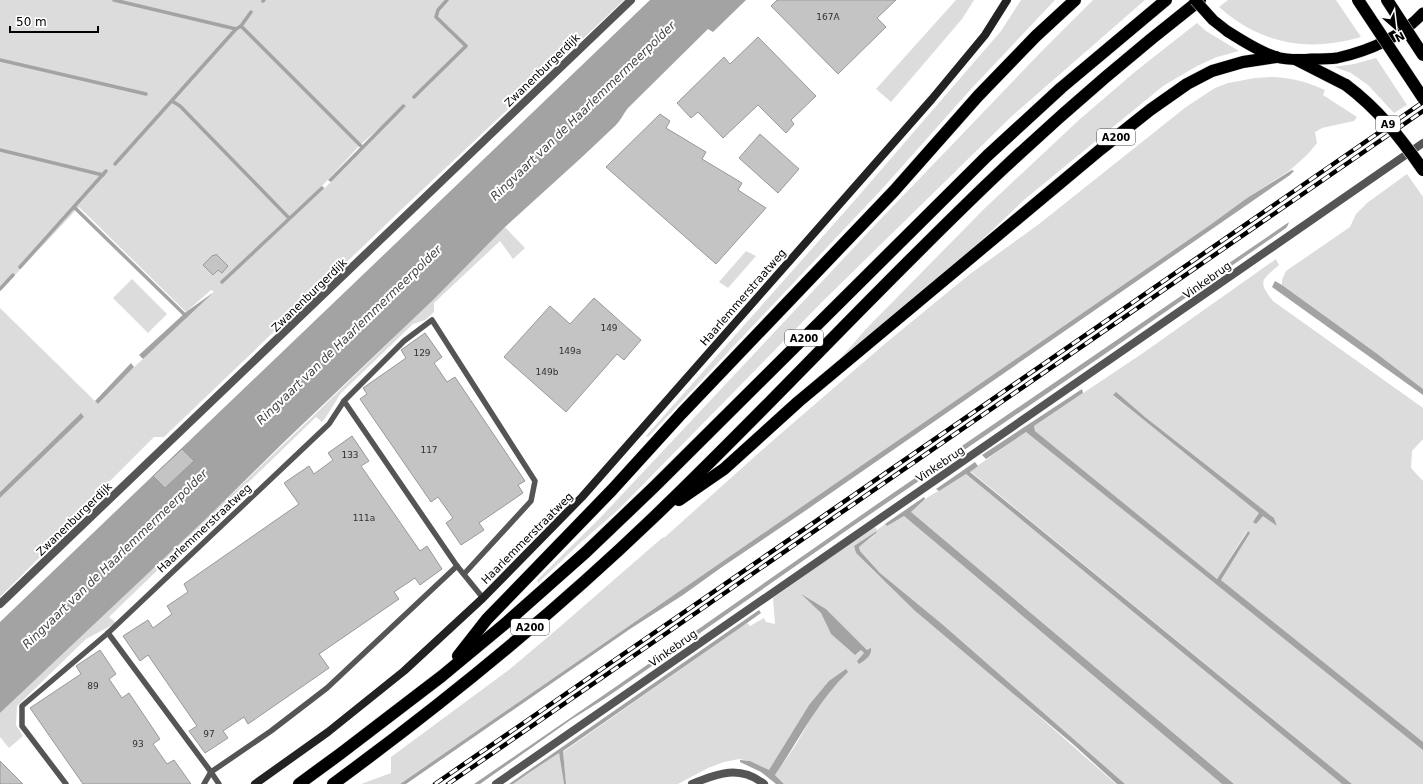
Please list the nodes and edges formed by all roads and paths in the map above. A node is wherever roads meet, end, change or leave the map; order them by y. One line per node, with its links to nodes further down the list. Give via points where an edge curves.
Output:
1 (631, 0): 21 (street, Zwanenburgerdijk)
2 (1007, 0): 20 (main road, Haarlemmerstraatweg, via 985,35 911,123 582,497)
3 (1075, 0): 23 (highway, A200, via 978,96 889,197 487,620)
4 (1166, 0): 23 (highway, A200, via 1061,88 987,156 597,542)
5 (1195, 0): 11 (highway, A9, bridge, via 1227,31)
6 (1200, 0): 17 (highway, A200, via 1110,73 1002,170)
7 (1358, 0): 13 (highway, bridge)
8 (1387, 0): 10 (highway, bridge)
9 (1423, 13): 12 (highway, A9, via 1392,38 1373,47 1336,58)
10 (1423, 54)
11 (1276, 57): 12 (highway, A9); 17 (highway, A200, via 1243,62 1212,71 1187,84 1150,110 798,402 724,469)
12 (1297, 60): 15 (highway, A9, bridge, via 1331,76 1365,100 1395,132)
13 (1423, 98)
14 (1423, 143): 31 (street, Vinkebrug)
15 (1423, 170)
16 (344, 401): 18 (lane, Haarlemmerstraatweg); 19 (lane, Haarlemmerstraatweg, via 404,341 432,320 535,481 531,501); 22 (lane, Haarlemmerstraatweg, via 329,424)
17 (654, 517): 30 (highway, A200, via 577,588 480,671 403,733)
18 (457, 566): 19 (lane, Haarlemmerstraatweg); 24 (lane, via 327,688)
19 (464, 574): 20 (lane, Haarlemmerstraatweg)
20 (483, 598): 28 (main road, Haarlemmerstraatweg, via 404,671 328,732)
21 (0, 604)
22 (108, 633): 24 (lane); 25 (lane, Haarlemmerstraatweg, via 22,706 22,726)
23 (442, 676): 29 (highway, A200)
24 (212, 772): 26 (lane); 27 (lane)
25 (66, 784)
26 (204, 784)
27 (219, 784)
28 (255, 784)
29 (299, 784)
30 (333, 784)
31 (496, 784)
32 (692, 784): 33 (street, via 719,774 736,772 757,778)
33 (764, 784)

